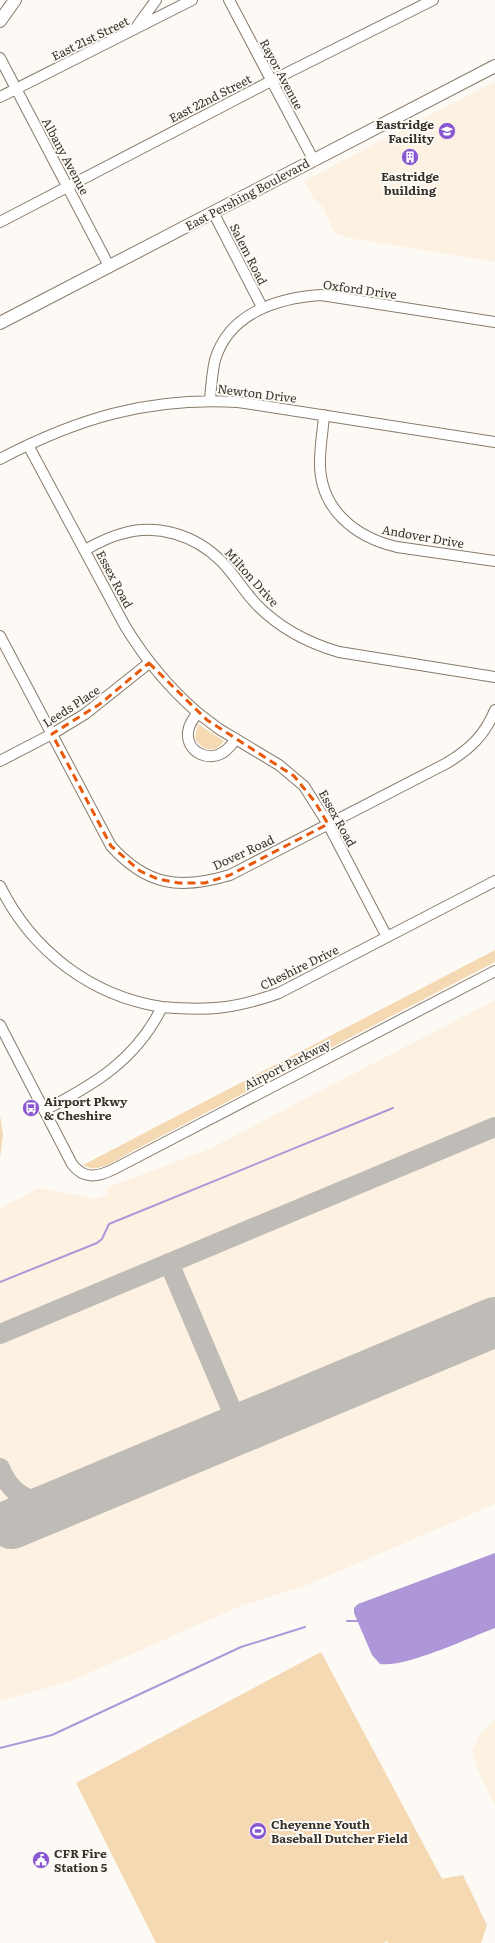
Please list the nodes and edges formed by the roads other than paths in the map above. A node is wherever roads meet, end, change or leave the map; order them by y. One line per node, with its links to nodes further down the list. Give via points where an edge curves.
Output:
1 (15, 0): 6 (main road)
2 (156, 0): 7 (street)
3 (192, 0): 7 (street, East 21st Street)
4 (229, 0): 10 (street, Rayor Avenue)
5 (433, 0): 10 (street, East 22nd Street)
6 (0, 21)
7 (134, 31): 11 (street, East 21st Street)
8 (0, 58): 11 (street, Albany Avenue)
9 (495, 66): 13 (main road, East Pershing Boulevard)
10 (271, 81): 13 (street, Rayor Avenue); 14 (street, East 22nd Street)
11 (16, 89): 12 (street, East 21st Street); 14 (street, Albany Avenue)
12 (0, 97)
13 (313, 159): 15 (main road, East Pershing Boulevard)
14 (68, 187): 16 (street, East 22nd Street); 17 (street, Albany Avenue)
15 (213, 212): 17 (main road, East Pershing Boulevard); 18 (street, Salem Road)
16 (0, 222)
17 (109, 266): 20 (main road, East Pershing Boulevard)
18 (262, 307): 19 (street, Oxford Drive, via 292,298 321,296); 21 (street, Oxford Drive, via 238,324 221,346 214,368)
19 (495, 322)
20 (0, 323)
21 (210, 400): 22 (street, Newton Drive); 24 (street, Newton Drive, via 176,402 107,414)
22 (324, 415): 23 (street, Newton Drive); 27 (street, Andover Drive, via 320,462 322,480 333,508 354,529 381,543 397,547)
23 (495, 442)
24 (28, 444): 25 (street, Newton Drive); 26 (street, Essex Road)
25 (0, 459)
26 (85, 550): 29 (street, Essex Road, via 124,626); 30 (street, Milton Drive, via 120,534 137,530 156,530 186,536 222,562 257,605 272,619 286,630 318,646 339,652)
27 (495, 561)
28 (0, 636): 33 (street, Dover Road)
29 (149, 663): 32 (street, Essex Road); 33 (street, Leeds Place, via 100,704)
30 (495, 677)
31 (495, 710): 36 (street, Dover Road, via 481,737 468,750)
32 (198, 713): 34 (street, Essex Road); 34 (street, via 189,724 187,734 190,744 197,753 205,757 215,756 225,752)
33 (52, 734): 35 (street, Leeds Place); 36 (street, Dover Road, via 110,846 123,860 158,879 179,883 205,883 230,875)
34 (236, 739): 36 (street, Essex Road, via 279,764 294,776 304,786)
35 (0, 761)
36 (328, 824): 39 (street, Essex Road)
37 (495, 881): 39 (street, Cheshire Drive)
38 (0, 886): 41 (street, Cheshire Drive, via 28,931 61,964 96,987 142,1004)
39 (387, 937): 41 (street, Cheshire Drive, via 301,983 254,1002 200,1010)
40 (495, 971): 43 (street, Airport Parkway, via 96,1176 79,1171 72,1164)
41 (162, 1006): 43 (street, via 152,1027 106,1076)
42 (0, 1025): 43 (street)
43 (45, 1110)

